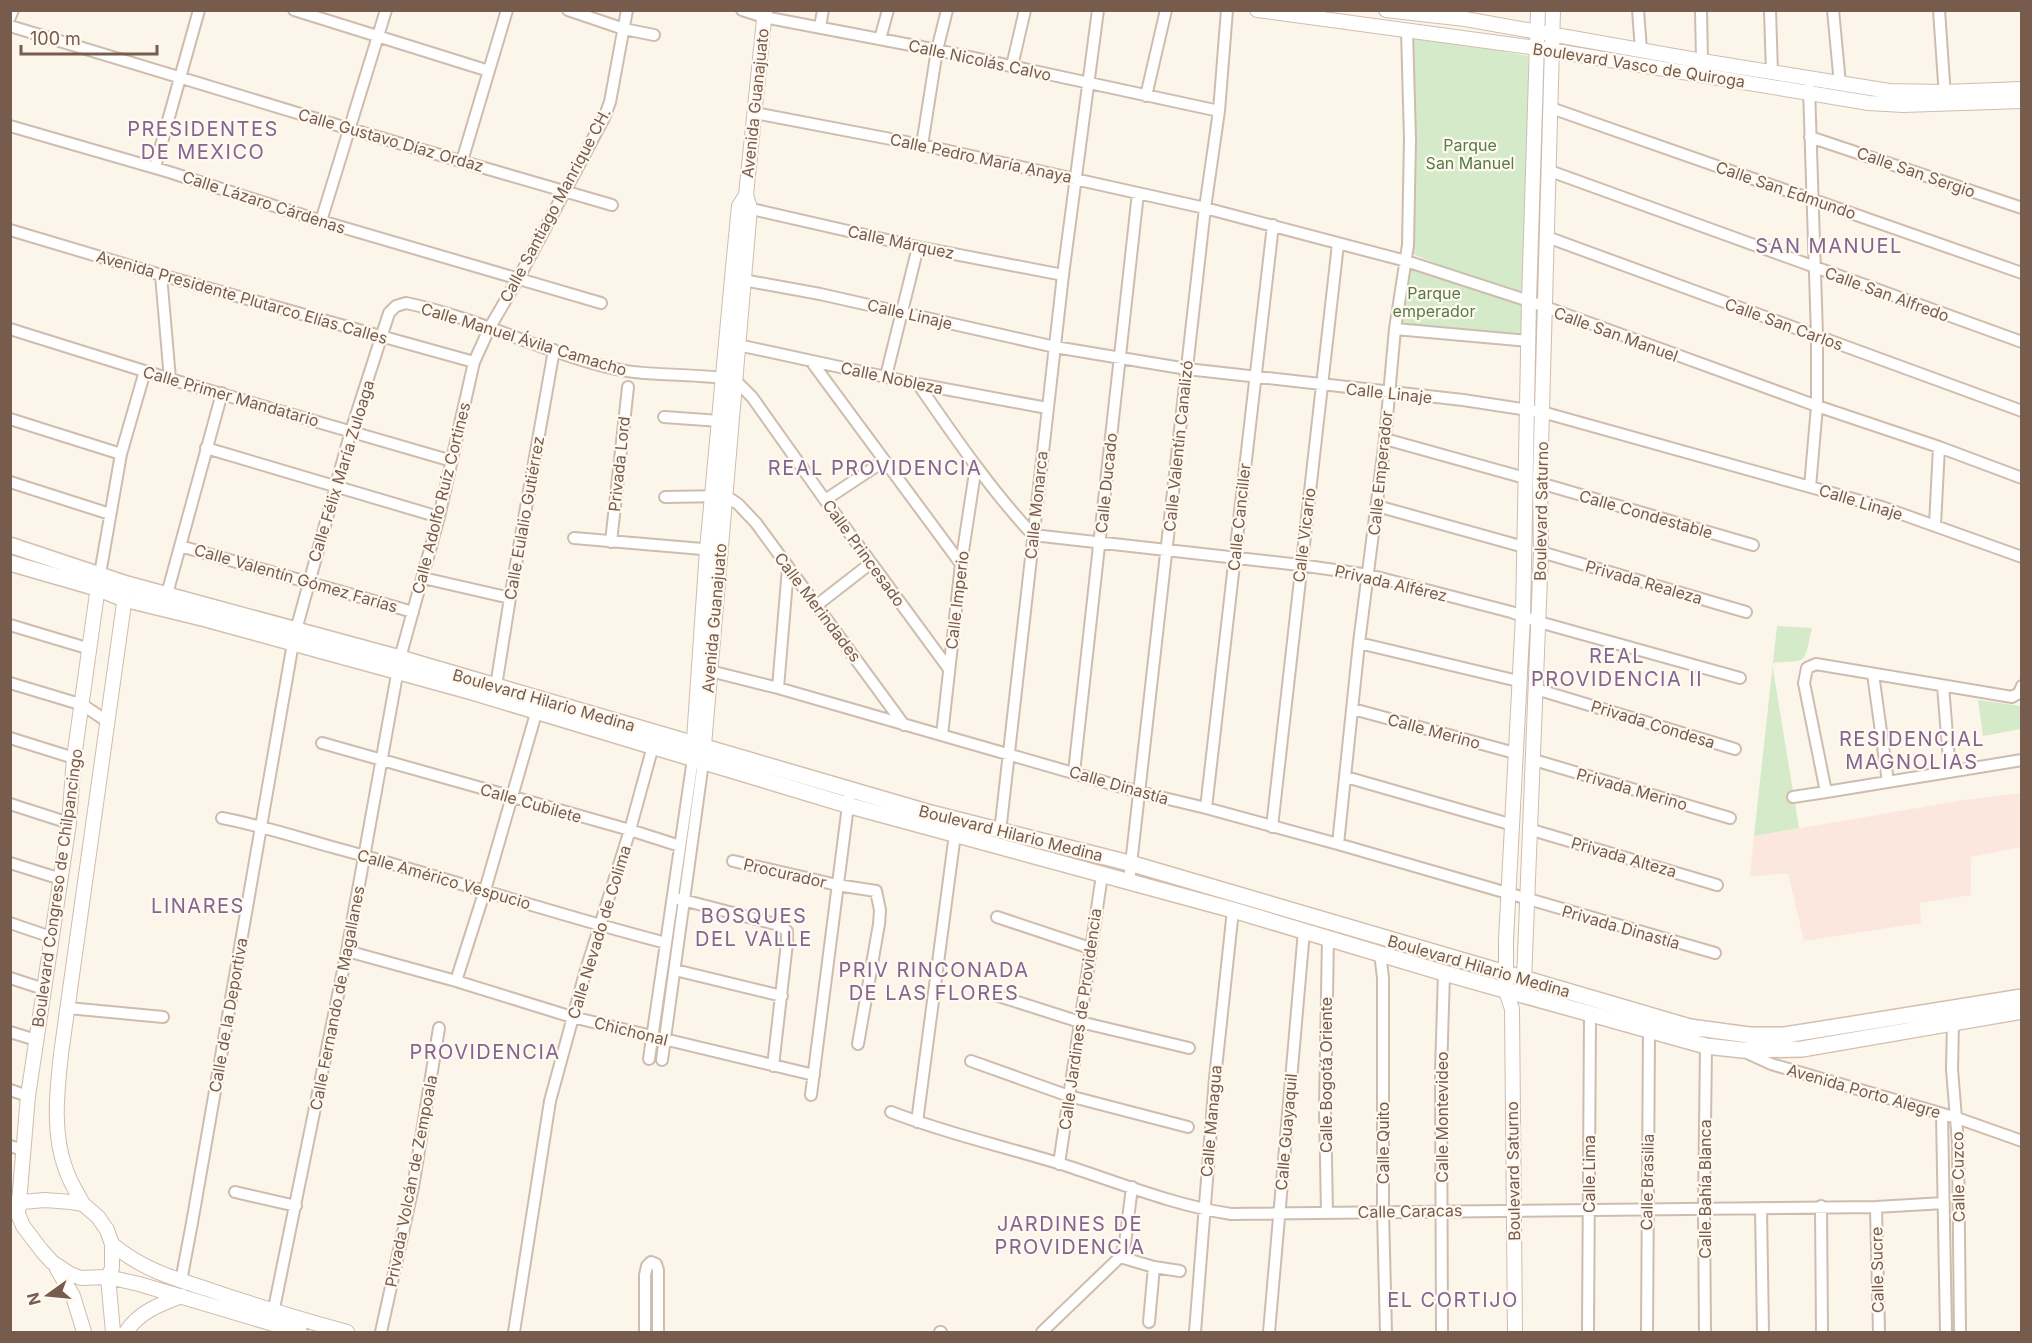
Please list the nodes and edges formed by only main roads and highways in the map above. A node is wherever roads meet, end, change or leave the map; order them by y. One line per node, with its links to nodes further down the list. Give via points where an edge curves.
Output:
1 (10, 545): 3 (main road, Boulevard Hilario Medina)
2 (10, 563): 3 (main road, Boulevard Hilario Medina)
3 (99, 581): 4 (main road, Boulevard Hilario Medina, via 167,594); 4 (main road, Boulevard Hilario Medina, via 124,600)
4 (295, 636): 5 (main road, Boulevard Hilario Medina)
5 (398, 665): 6 (main road, Boulevard Hilario Medina, via 496,686); 6 (main road, Boulevard Hilario Medina, via 653,746)
6 (698, 753): 7 (main road, Boulevard Hilario Medina)
7 (848, 797): 8 (main road, Boulevard Hilario Medina, via 955,834 1444,973); 8 (main road, Boulevard Hilario Medina, via 1133,864 1506,974)
8 (1517, 988): 9 (main road, Boulevard Hilario Medina, via 1749,1035 1807,1033); 10 (main road, Boulevard Hilario Medina, via 1590,1015 1706,1046 1742,1050 1809,1048)
9 (2022, 997)
10 (2022, 1011)

